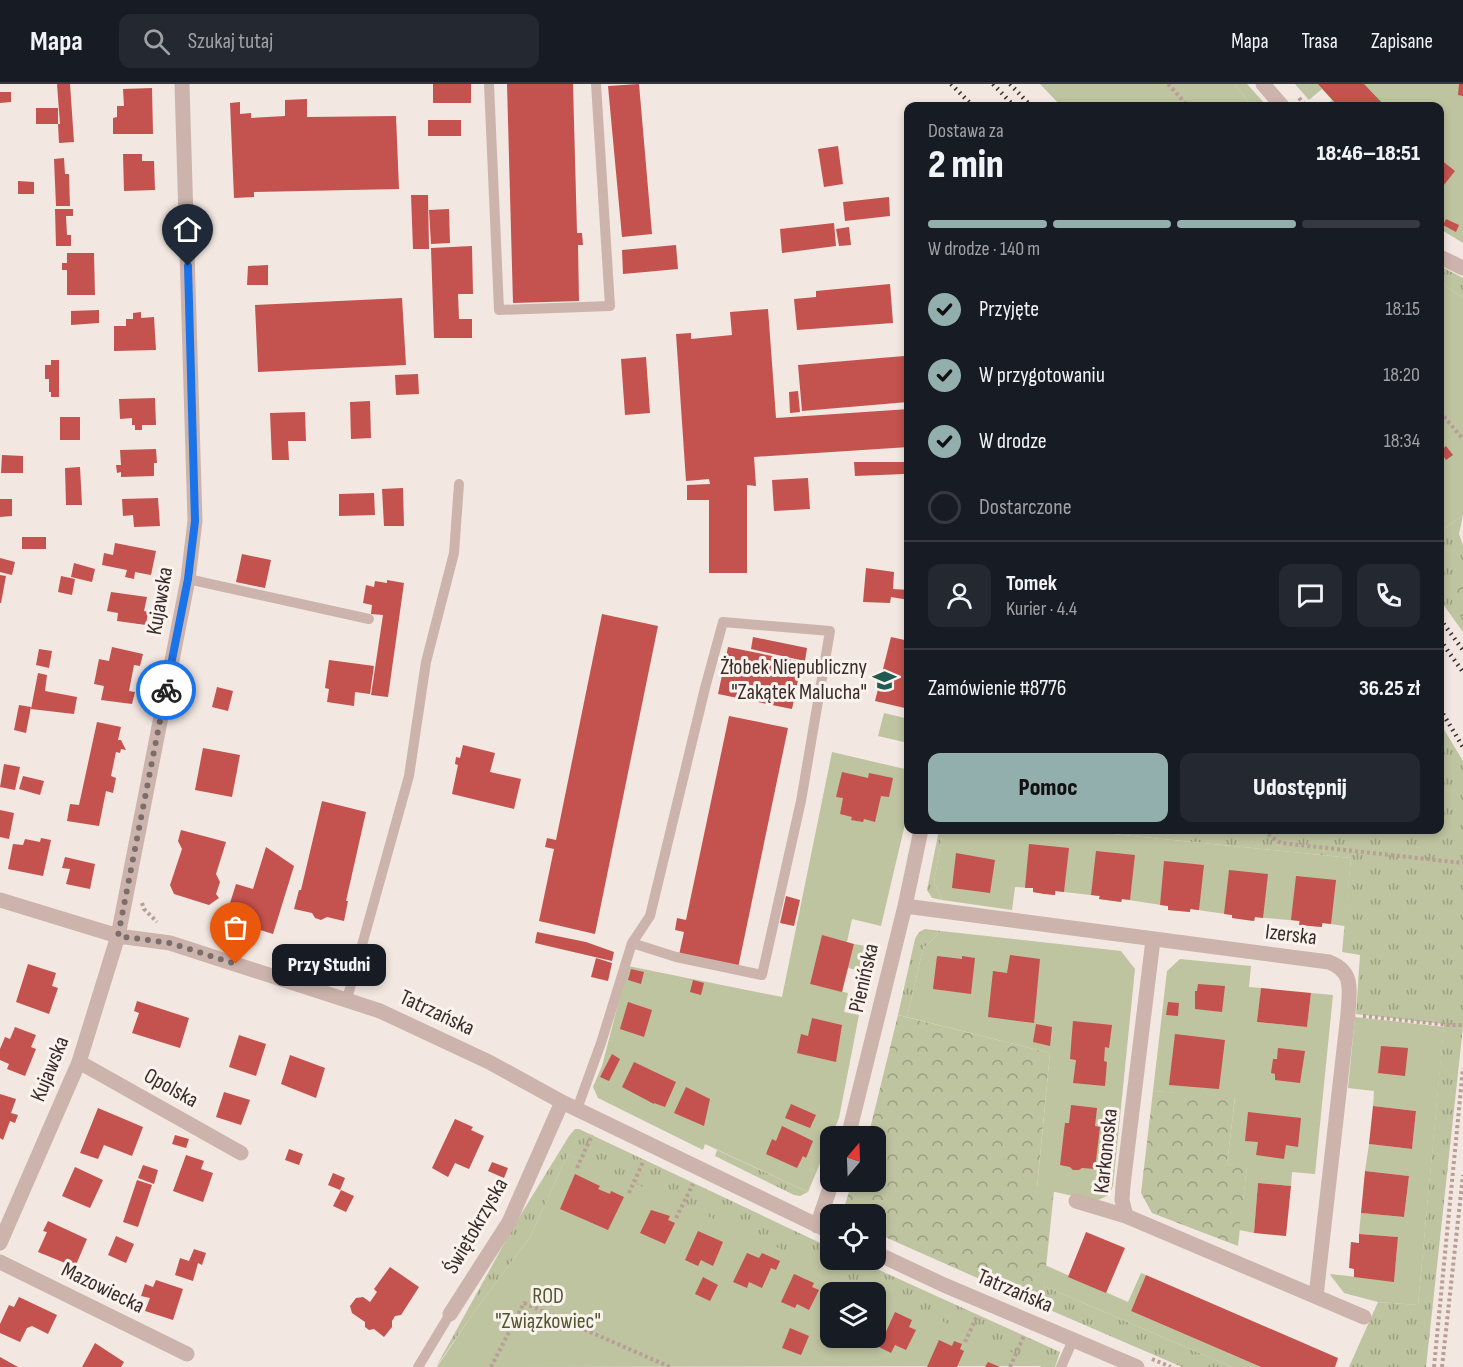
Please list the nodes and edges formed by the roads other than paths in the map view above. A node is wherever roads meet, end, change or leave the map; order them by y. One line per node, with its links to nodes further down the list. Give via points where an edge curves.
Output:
1 (182, 84): 9 (street, Kujawska, via 195,521)
2 (489, 84): 3 (lane, via 500,310 610,306)
3 (596, 84)
4 (1263, 84): 5 (street)
5 (1279, 102)
6 (1444, 258): 7 (street)
7 (1463, 268)
8 (459, 484): 17 (lane, via 454,553 426,662 409,776)
9 (188, 579): 10 (lane); 14 (street, Kujawska)
10 (369, 619)
11 (920, 834): 13 (street, Pienińska)
12 (0, 900): 14 (street, Tatrzańska)
13 (904, 906): 15 (street, Izerska); 21 (street, Pienińska)
14 (118, 936): 17 (street, Tatrzańska, via 170,943); 18 (street, Kujawska)
15 (1153, 940): 24 (street, Karkonoska, via 1123,1185); 29 (street, Izerska, via 1333,963 1345,973 1350,984 1348,1014)
16 (632, 943): 16 (lane, via 650,916 723,622 830,631 801,801 762,975 676,957); 20 (lane)
17 (347, 999): 19 (street, Tatrzańska, via 489,1062)
18 (79, 1062): 22 (street, Opolska); 26 (street, Kujawska)
19 (561, 1102): 20 (street, Tatrzańska); 30 (street, Świętokrzyska, via 509,1222)
20 (576, 1109): 25 (street, Tatrzańska)
21 (851, 1126)
22 (241, 1153)
23 (1076, 1201): 24 (street)
24 (1126, 1216): 29 (street, Karkonoska)
25 (820, 1227)
26 (0, 1243)
27 (886, 1258): 32 (street, Tatrzańska)
28 (0, 1262): 33 (street, Mazowiecka)
29 (1316, 1296): 31 (street, Karkonoska)
30 (450, 1314): 34 (lane, Świętokrzyska)
31 (1364, 1317)
32 (1072, 1340): 35 (lane); 36 (street, Tatrzańska)
33 (187, 1354)
34 (418, 1367)
35 (1061, 1367)
36 (1137, 1367)

